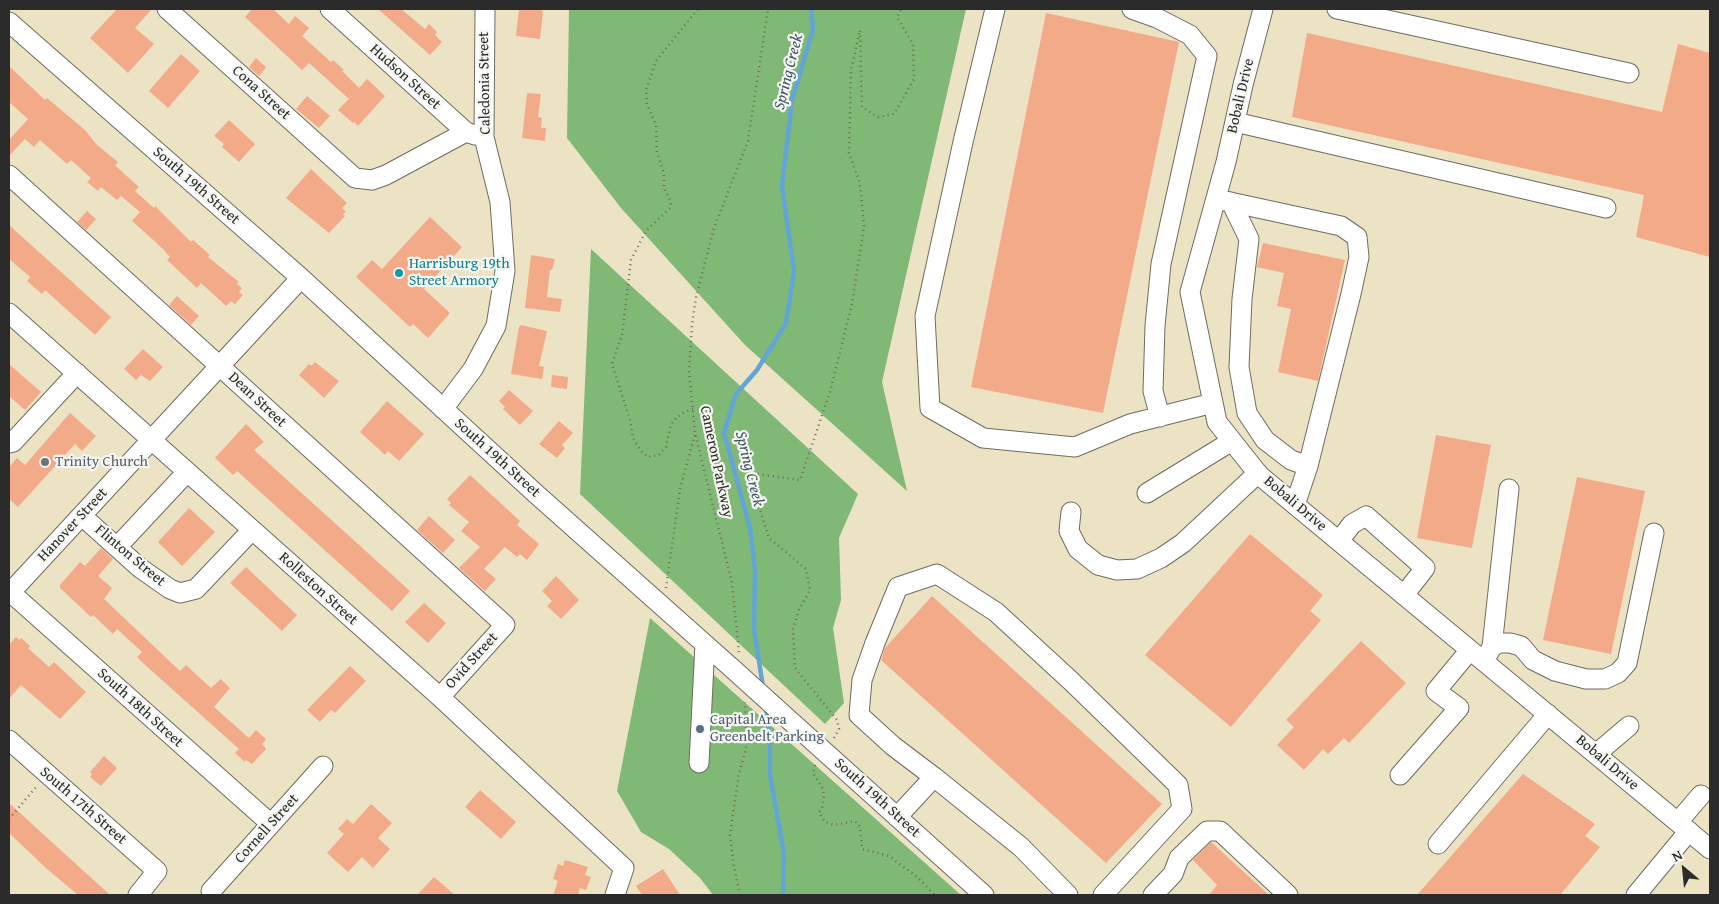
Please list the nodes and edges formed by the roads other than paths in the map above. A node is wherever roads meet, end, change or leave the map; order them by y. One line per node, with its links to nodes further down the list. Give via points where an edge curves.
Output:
1 (167, 9): 11 (street, Cona Street, via 355,178 372,180 386,175)
2 (330, 9): 11 (street, Hudson Street)
3 (995, 9): 22 (street, via 925,316 930,408 983,438 1075,447 1130,424)
4 (1132, 9): 22 (street, via 1190,34 1207,56 1162,264 1155,326 1153,392)
5 (1263, 9): 10 (street, Bobali Drive)
6 (1336, 9): 9 (street)
7 (482, 11): 12 (street, Caledonia Street)
8 (9, 22): 16 (street, South 19th Street)
9 (1629, 73)
10 (1235, 122): 14 (street, Bobali Drive); 15 (street)
11 (466, 132): 12 (street, Hudson Street)
12 (484, 137): 21 (street, Caledonia Street, via 500,202 506,271 496,326 473,369)
13 (9, 176): 18 (street, Dean Street)
14 (1224, 200): 20 (street, Bobali Drive, via 1190,292); 26 (street, via 1249,239 1239,367 1247,413 1265,440 1291,460); 26 (street, via 1341,226 1356,237 1359,257)
15 (1606, 208)
16 (301, 278): 18 (street, Hanover Street); 21 (street, South 19th Street)
17 (9, 313): 19 (street, Rolleston Street)
18 (220, 366): 23 (street, Hanover Street); 40 (street, Dean Street)
19 (77, 373): 23 (street, Rolleston Street); 25 (street)
20 (1213, 404): 22 (street); 24 (street, Bobali Drive, via 1217,422)
21 (443, 409): 41 (street, South 19th Street)
22 (1160, 417)
23 (152, 440): 27 (street, Rolleston Street); 33 (street, Hanover Street)
24 (1232, 441): 28 (street, Bobali Drive); 30 (street)
25 (9, 443)
26 (1308, 466): 31 (street)
27 (187, 472): 34 (street, Rolleston Street); 37 (street)
28 (1258, 473): 31 (street, Bobali Drive); 32 (street, via 1183,543 1137,569 1117,570 1098,565 1078,550 1069,531)
29 (1509, 489): 42 (street)
30 (1147, 493)
31 (1295, 505): 36 (street, Bobali Drive)
32 (1071, 512)
33 (82, 516): 37 (street, Flinton Street); 38 (street, Hanover Street)
34 (252, 530): 37 (street, Flinton Street, via 196,589 180,593 140,568); 43 (street, Rolleston Street)
35 (1654, 533): 42 (street, via 1631,650 1627,663 1618,673 1605,679 1586,679 1555,671 1533,660 1521,646 1500,643)
36 (1339, 541): 39 (street, Bobali Drive); 39 (street, via 1352,524 1366,516 1424,568)
37 (117, 547)
38 (9, 592): 54 (street, South 18th Street)
39 (1404, 595): 42 (street, Bobali Drive)
40 (505, 625): 43 (street, Ovid Street)
41 (705, 644): 48 (street); 53 (street, South 19th Street, bridge, via 737,663 776,708)
42 (1482, 652): 44 (street, Bobali Drive); 50 (street, via 1436,690 1459,708)
43 (440, 697): 60 (street, Rolleston Street, via 624,868)
44 (1548, 714): 47 (street, Bobali Drive); 56 (street)
45 (1629, 726): 47 (street)
46 (9, 740): 59 (street, South 17th Street, via 157,871)
47 (1596, 754): 55 (street, Bobali Drive)
48 (699, 763)
49 (323, 766): 54 (street, Cornell Street)
50 (1400, 775)
51 (934, 777): 53 (street); 62 (street, via 1021,847); 63 (street, via 858,715 862,680 898,587 937,574 996,612 1178,785 1182,809)
52 (1701, 795): 55 (street)
53 (897, 817): 61 (street, South 19th Street)
54 (271, 824): 58 (street, Cornell Street)
55 (1684, 827): 57 (street, Bobali Drive); 66 (street)
56 (1438, 844)
57 (1710, 849)
58 (211, 891)
59 (138, 895)
60 (615, 895)
61 (984, 895)
62 (1068, 895)
63 (1103, 895)
64 (1153, 895): 65 (street, via 1173,874 1179,858 1207,831 1220,831)
65 (1288, 895)
66 (1636, 895)

